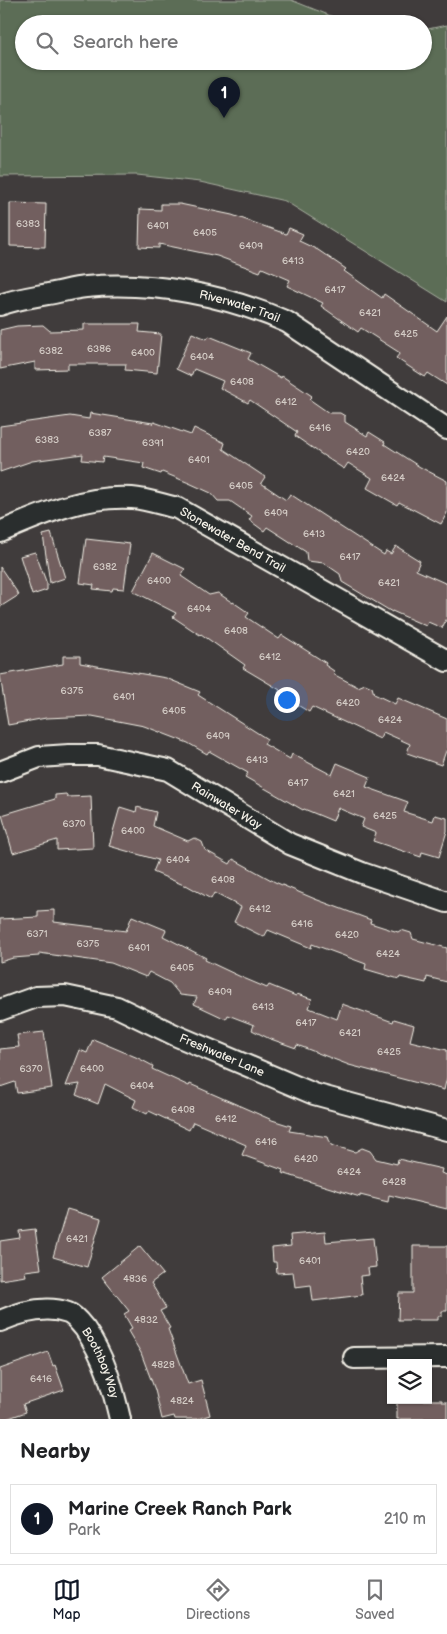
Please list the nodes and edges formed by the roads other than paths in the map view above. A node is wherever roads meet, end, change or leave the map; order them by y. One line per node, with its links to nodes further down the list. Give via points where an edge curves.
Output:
1 (0, 305): 2 (street, Riverwater Trail, via 86,287 155,287 259,310 287,322)
2 (447, 429)
3 (0, 532): 4 (street, Stonewater Bend Trail, via 48,511 99,498 133,498 177,508)
4 (447, 662)
5 (0, 772): 6 (street, Rainwater Way, via 39,757 69,755 98,755 168,770 290,844 362,874)
6 (447, 902)
7 (0, 1010): 8 (street, Freshwater Lane, via 36,997 65,996 118,1007 177,1036 314,1094)
8 (447, 1130)
9 (0, 1321): 12 (street, Boothbay Way, via 32,1310 70,1314 96,1345 108,1372)
10 (447, 1357): 11 (street)
11 (354, 1358)
12 (120, 1419)

